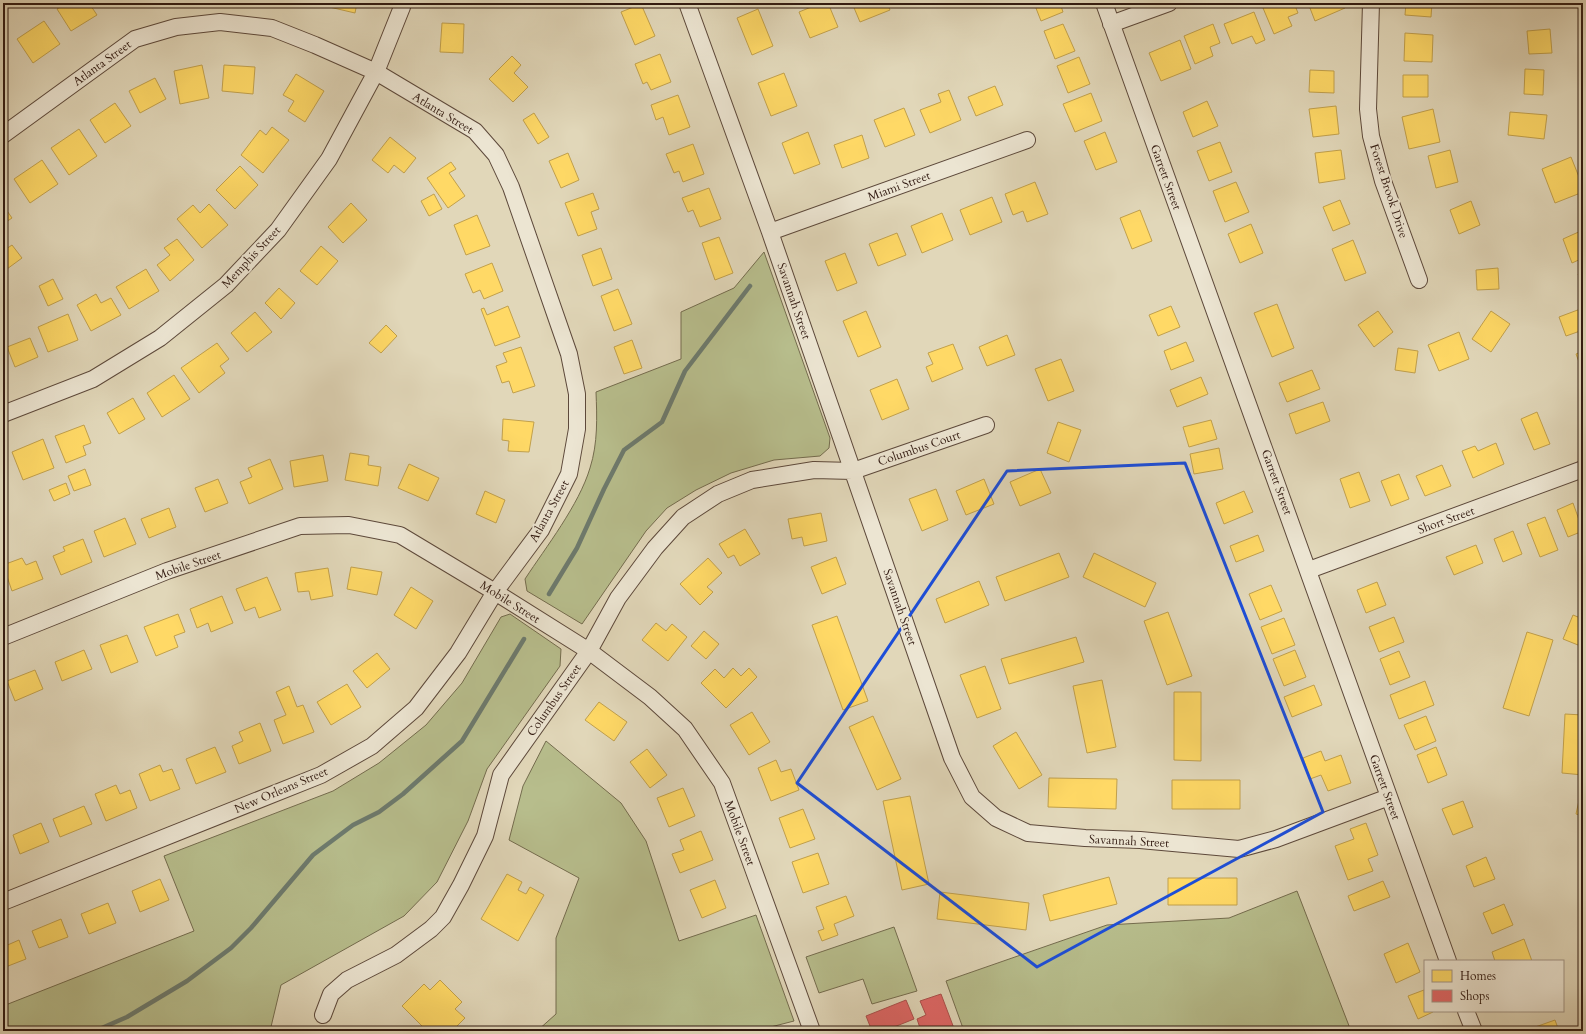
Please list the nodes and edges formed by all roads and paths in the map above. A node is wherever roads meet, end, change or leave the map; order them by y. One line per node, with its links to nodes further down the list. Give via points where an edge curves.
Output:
1 (402, 3): 7 (street, Memphis Street)
2 (687, 3): 10 (street, Savannah Street)
3 (1104, 3): 6 (street, Garrett Street)
4 (1169, 3): 6 (street)
5 (1371, 3): 11 (street, Forest Brook Drive, via 1368,109 1372,136 1383,181)
6 (1111, 24): 16 (street, Garrett Street)
7 (376, 72): 8 (street, Atlanta Street, via 272,28 220,22 176,27 135,40); 12 (street, Memphis Street, via 329,159 278,230 226,285 160,338 93,379); 17 (street, Atlanta Street, via 475,132 496,155 511,187 569,354 577,394 577,429 569,474 540,530)
8 (3, 135)
9 (1027, 140): 10 (street, Miami Street)
10 (770, 232): 15 (street, Savannah Street)
11 (1419, 280)
12 (3, 414)
13 (986, 425): 15 (street, Columbus Court)
14 (1583, 469): 16 (street, Short Street)
15 (853, 471): 19 (street, Columbus Street, via 814,470 752,480 718,494 688,514 655,548 618,598); 20 (street, Savannah Street, via 952,758 972,797 996,818 1028,833 1239,849 1276,839)
16 (1309, 570): 20 (street, Garrett Street)
17 (495, 592): 18 (street, Mobile Street, via 400,535 348,525 300,526 167,571); 19 (street, Mobile Street); 21 (street, New Orleans Street, via 458,653 416,708 372,746 321,776)
18 (3, 637)
19 (589, 651): 24 (street, Columbus Street, via 501,775 485,836 443,917 432,929 396,955 347,980 331,994); 25 (street, Mobile Street, via 650,697 685,729 722,783)
20 (1389, 798): 22 (street, Garrett Street)
21 (3, 902)
22 (1448, 960)
23 (1466, 1012): 26 (street)
24 (323, 1015)
25 (812, 1031)
26 (1474, 1031)

